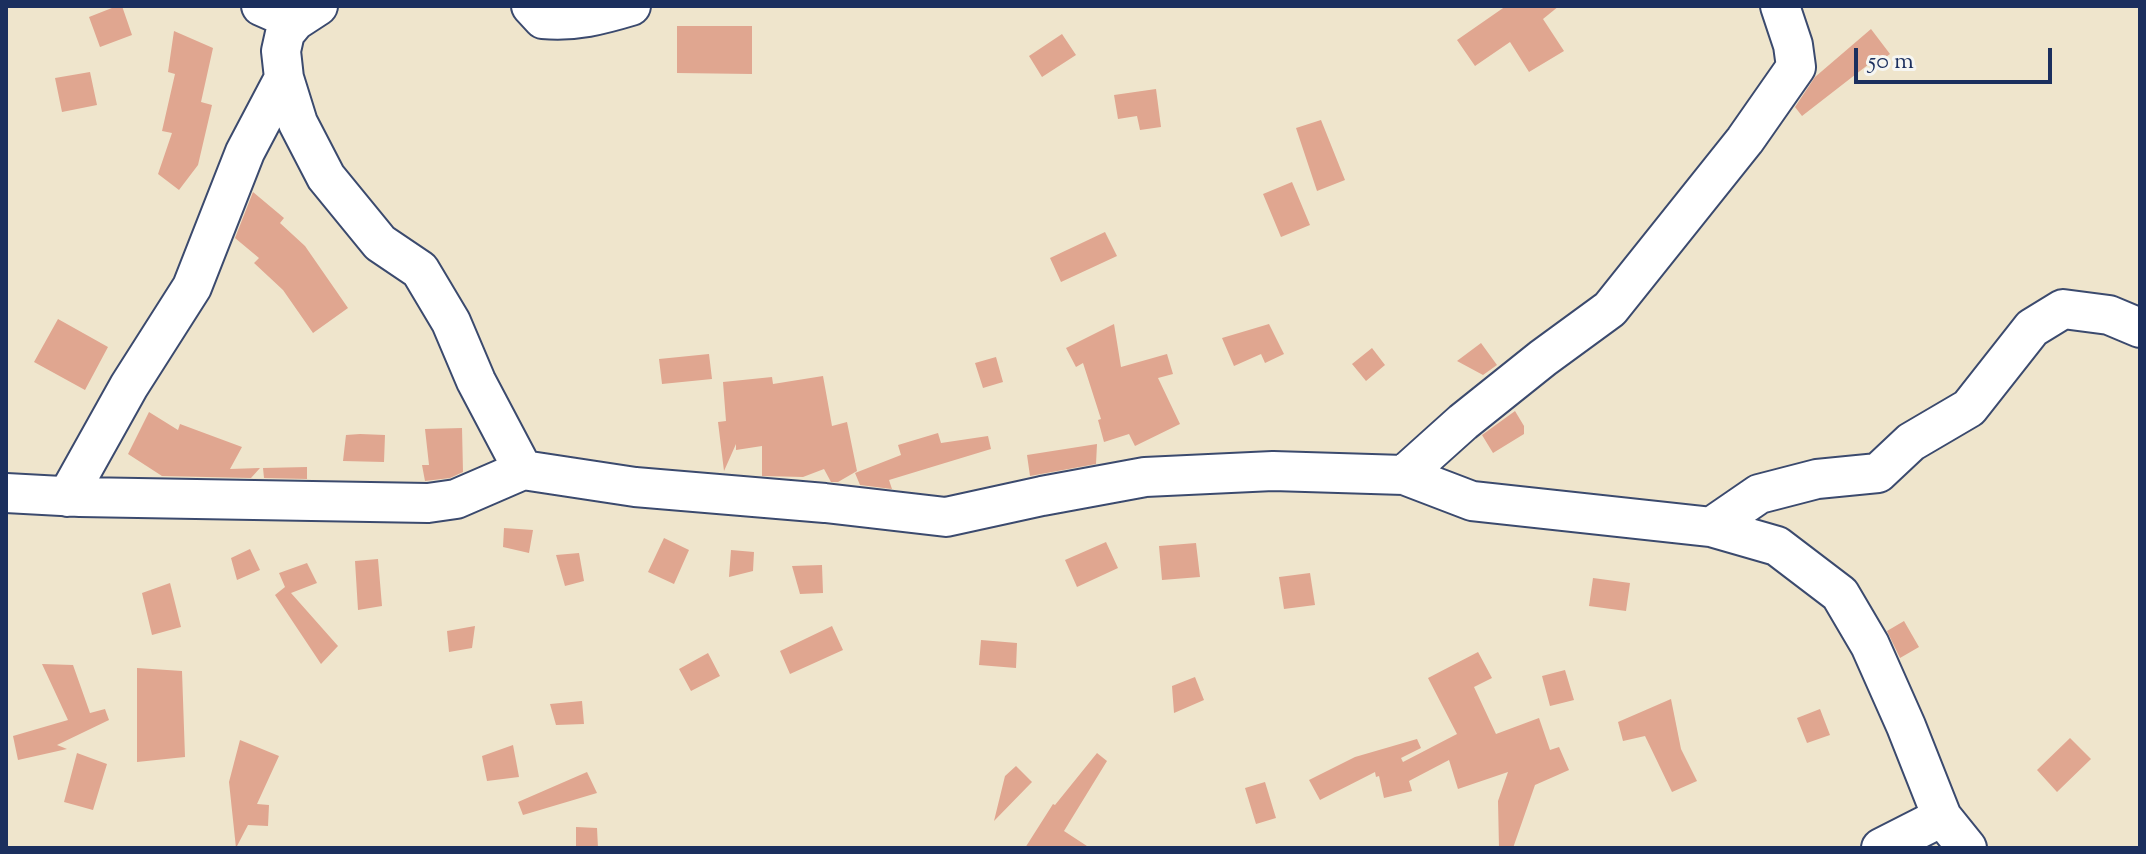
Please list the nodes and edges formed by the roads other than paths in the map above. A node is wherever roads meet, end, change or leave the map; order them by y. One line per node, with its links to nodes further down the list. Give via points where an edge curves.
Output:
1 (261, 6): 5 (street)
2 (531, 6): 3 (street, via 543,19 565,21)
3 (631, 6)
4 (1780, 6): 9 (street, via 1796,67 1681,223 1610,309 1463,422)
5 (307, 13): 6 (street, via 285,33)
6 (284, 78): 8 (street, via 298,123 326,177 380,243 420,270); 11 (street, via 245,152 192,287)
7 (2140, 328): 12 (street, via 2109,315 2063,309 2032,328 1969,408 1911,442 1878,473 1817,479 1759,494)
8 (523, 470): 9 (street, via 635,487 946,517 1145,477 1273,471); 11 (street, via 456,499 428,503)
9 (1404, 475): 12 (street, via 1472,501)
10 (6, 493): 11 (street)
11 (67, 497)
12 (1711, 527): 13 (street, via 1777,546 1840,594 1870,645)
13 (1942, 817): 14 (street); 15 (street)
14 (1881, 848)
15 (1967, 848)

